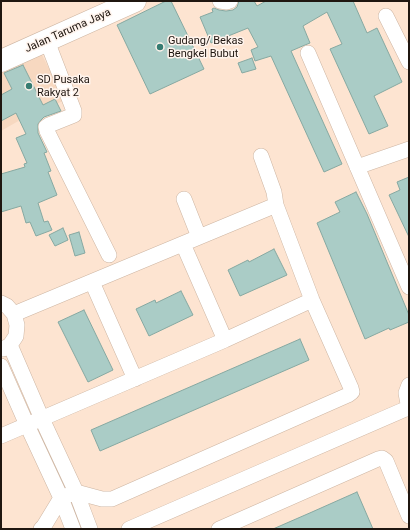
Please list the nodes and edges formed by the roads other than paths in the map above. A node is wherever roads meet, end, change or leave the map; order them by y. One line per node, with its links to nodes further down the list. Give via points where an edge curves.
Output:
1 (135, 1): 5 (main road, Jalan Taruma Jaya)
2 (220, 1): 3 (street)
3 (230, 1)
4 (386, 16): 8 (street)
5 (47, 41): 7 (main road, Jalan Taruma Jaya); 16 (street, via 74,111 74,115 46,127 47,131)
6 (308, 53): 11 (street)
7 (1, 61)
8 (409, 62)
9 (409, 148): 11 (street)
10 (261, 156): 13 (street)
11 (357, 167): 18 (street)
12 (184, 199): 14 (street)
13 (276, 205): 14 (street); 19 (street)
14 (199, 237): 15 (street)
15 (183, 244): 17 (street); 22 (street)
16 (109, 255)
17 (92, 282): 21 (street); 25 (street)
18 (409, 287)
19 (312, 300): 22 (street); 31 (street, via 352,392 112,499)
20 (1, 303): 21 (street)
21 (14, 314): 23 (street, via 16,336)
22 (225, 340): 25 (street)
23 (6, 347): 28 (street)
24 (1, 366): 29 (street)
25 (135, 379): 28 (street)
26 (409, 384): 27 (street, via 406,393)
27 (409, 409): 37 (street)
28 (42, 419): 29 (street); 31 (street)
29 (27, 425): 30 (street); 32 (street)
30 (1, 436)
31 (76, 492): 32 (street); 36 (street)
32 (61, 498): 34 (street); 35 (street)
33 (409, 516): 38 (street, via 386,461 382,458)
34 (41, 529)
35 (73, 529)
36 (90, 529)
37 (129, 529)
38 (219, 529)

